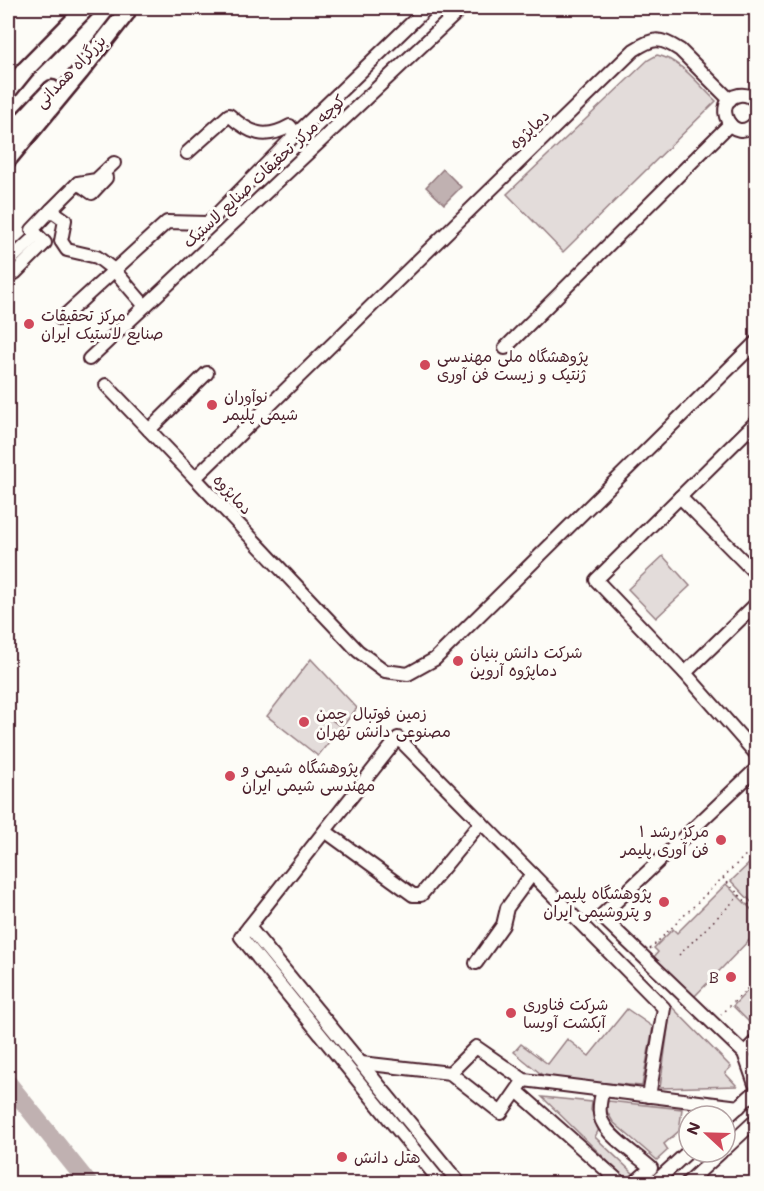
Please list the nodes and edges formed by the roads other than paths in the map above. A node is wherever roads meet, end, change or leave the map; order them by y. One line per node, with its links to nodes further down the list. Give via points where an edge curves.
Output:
1 (86, 8): 5 (highway, بزرگراه همدانی)
2 (428, 8): 12 (street)
3 (462, 8): 22 (street, کوچه مرکز تحقیقات صنایع لاستیک)
4 (129, 10): 13 (highway, بزرگراه همدانی); 15 (highway)
5 (25, 70): 6 (highway); 7 (highway, بزرگراه همدانی)
6 (8, 83)
7 (8, 92)
8 (753, 95): 9 (street)
9 (730, 100): 10 (street, via 725,111); 31 (street, دماپژوه, via 670,44 649,40 633,50)
10 (730, 124): 11 (street, via 744,130); 25 (street)
11 (756, 125)
12 (296, 134): 14 (street, via 290,126 278,133 261,135 242,127 229,115); 20 (street, via 207,223 167,222)
13 (8, 136)
14 (187, 153)
15 (8, 159)
16 (115, 165): 17 (street, via 92,193 78,183)
17 (51, 210): 18 (street, via 32,230); 20 (street, via 64,220 61,242 67,250 97,256)
18 (37, 235): 19 (street); 21 (street, via 45,243)
19 (8, 262)
20 (114, 270): 22 (street); 23 (street)
21 (15, 273)
22 (145, 306): 26 (street, کوچه مرکز تحقیقات صنایع لاستیک)
23 (61, 319)
24 (756, 342): 31 (street, دماپژوه, via 435,659 408,674 385,671 358,651)
25 (505, 348)
26 (89, 359)
27 (207, 373): 30 (street)
28 (106, 385): 30 (street)
29 (756, 422): 32 (street)
30 (149, 430): 31 (street)
31 (195, 478)
32 (680, 497): 33 (street); 35 (street, via 596,580)
33 (756, 574)
34 (756, 604): 35 (street)
35 (686, 673): 36 (street)
36 (756, 754)
37 (756, 769): 44 (street, via 601,916)
38 (481, 822): 39 (street, via 422,895 413,895); 39 (street, via 398,738); 40 (street)
39 (325, 831): 41 (street)
40 (532, 874): 42 (street, via 507,908 503,926); 50 (street, via 664,1008)
41 (249, 927): 45 (street); 56 (street, via 242,937)
42 (476, 963)
43 (756, 1041): 44 (street)
44 (744, 1053): 48 (street)
45 (361, 1063): 46 (street); 57 (street)
46 (450, 1073): 47 (street, via 476,1047); 47 (street, via 501,1113)
47 (520, 1085): 49 (street); 58 (street)
48 (756, 1089): 51 (street)
49 (603, 1090): 50 (street); 59 (street, via 599,1105 602,1122 651,1168)
50 (649, 1096): 51 (street)
51 (739, 1107)
52 (756, 1120): 53 (street)
53 (737, 1138)
54 (677, 1162): 60 (street)
55 (708, 1164): 61 (street)
56 (442, 1184)
57 (460, 1184)
58 (622, 1184)
59 (633, 1184)
60 (653, 1184)
61 (686, 1184)

